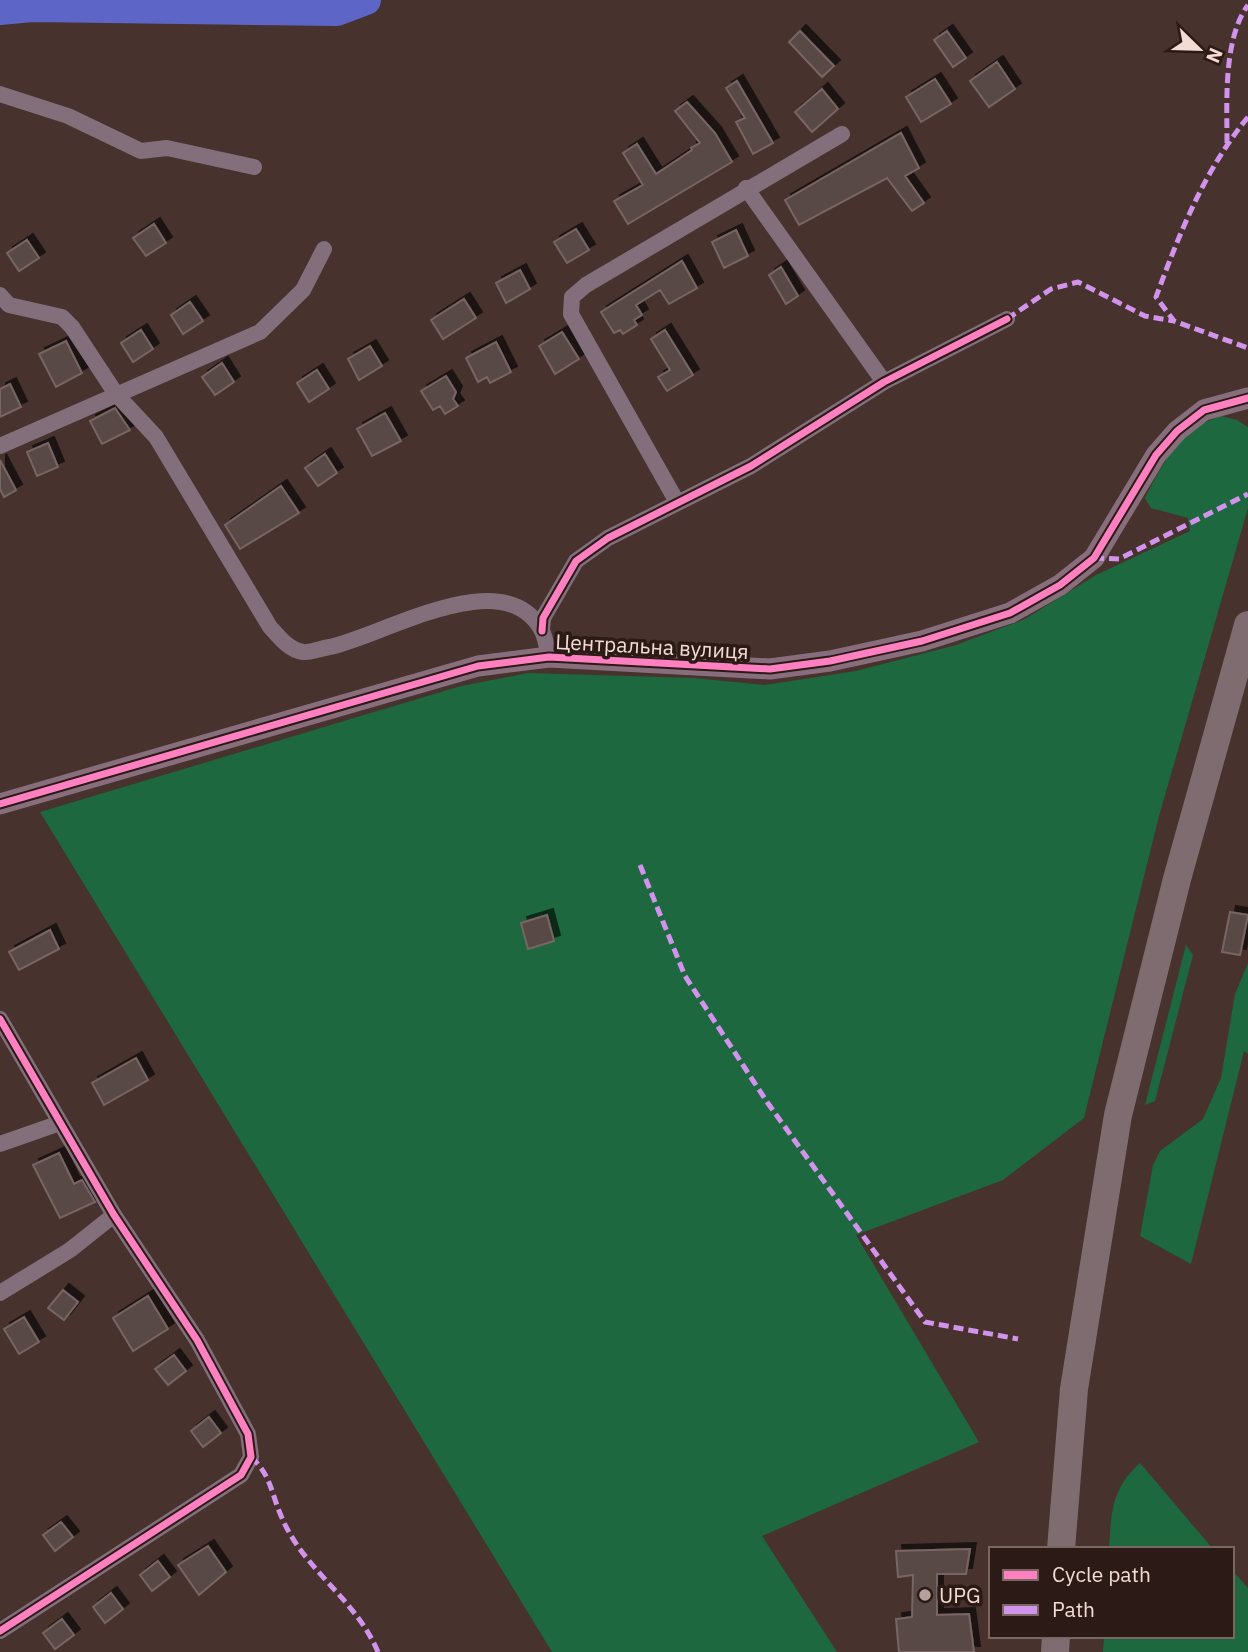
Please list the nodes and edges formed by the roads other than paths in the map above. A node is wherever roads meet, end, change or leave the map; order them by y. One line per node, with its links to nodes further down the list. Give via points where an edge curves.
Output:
1 (0, 94): 3 (street, via 68,116 141,151 167,148)
2 (842, 134): 4 (street)
3 (254, 167)
4 (746, 188): 8 (street); 12 (street, via 572,297 571,314)
5 (324, 249): 9 (street, via 303,290 260,332)
6 (0, 295): 9 (street, via 9,305 62,317)
7 (1007, 319): 8 (street)
8 (884, 382): 12 (street, via 751,466)
9 (116, 394): 11 (street); 14 (street, via 156,437 270,627 286,645 303,652 342,644 431,611 482,601 503,602 524,611)
10 (1248, 398): 15 (street, Центральна вулиця, via 1204,410 1177,431 1156,455 1094,558 1060,585 1010,613 922,641 770,669)
11 (0, 446)
12 (677, 502): 14 (street, via 608,538 576,562 543,618)
13 (1248, 625): 22 (highway, via 1118,1115 1074,1389)
14 (542, 631): 15 (street)
15 (549, 657): 16 (street, Центральна вулиця, via 478,666)
16 (0, 804)
17 (0, 1019): 18 (street)
18 (60, 1123): 19 (street); 20 (street)
19 (0, 1144)
20 (114, 1215): 21 (street); 23 (street, via 197,1340 248,1434 251,1457 241,1475)
21 (0, 1293)
22 (1061, 1547)
23 (0, 1631)

